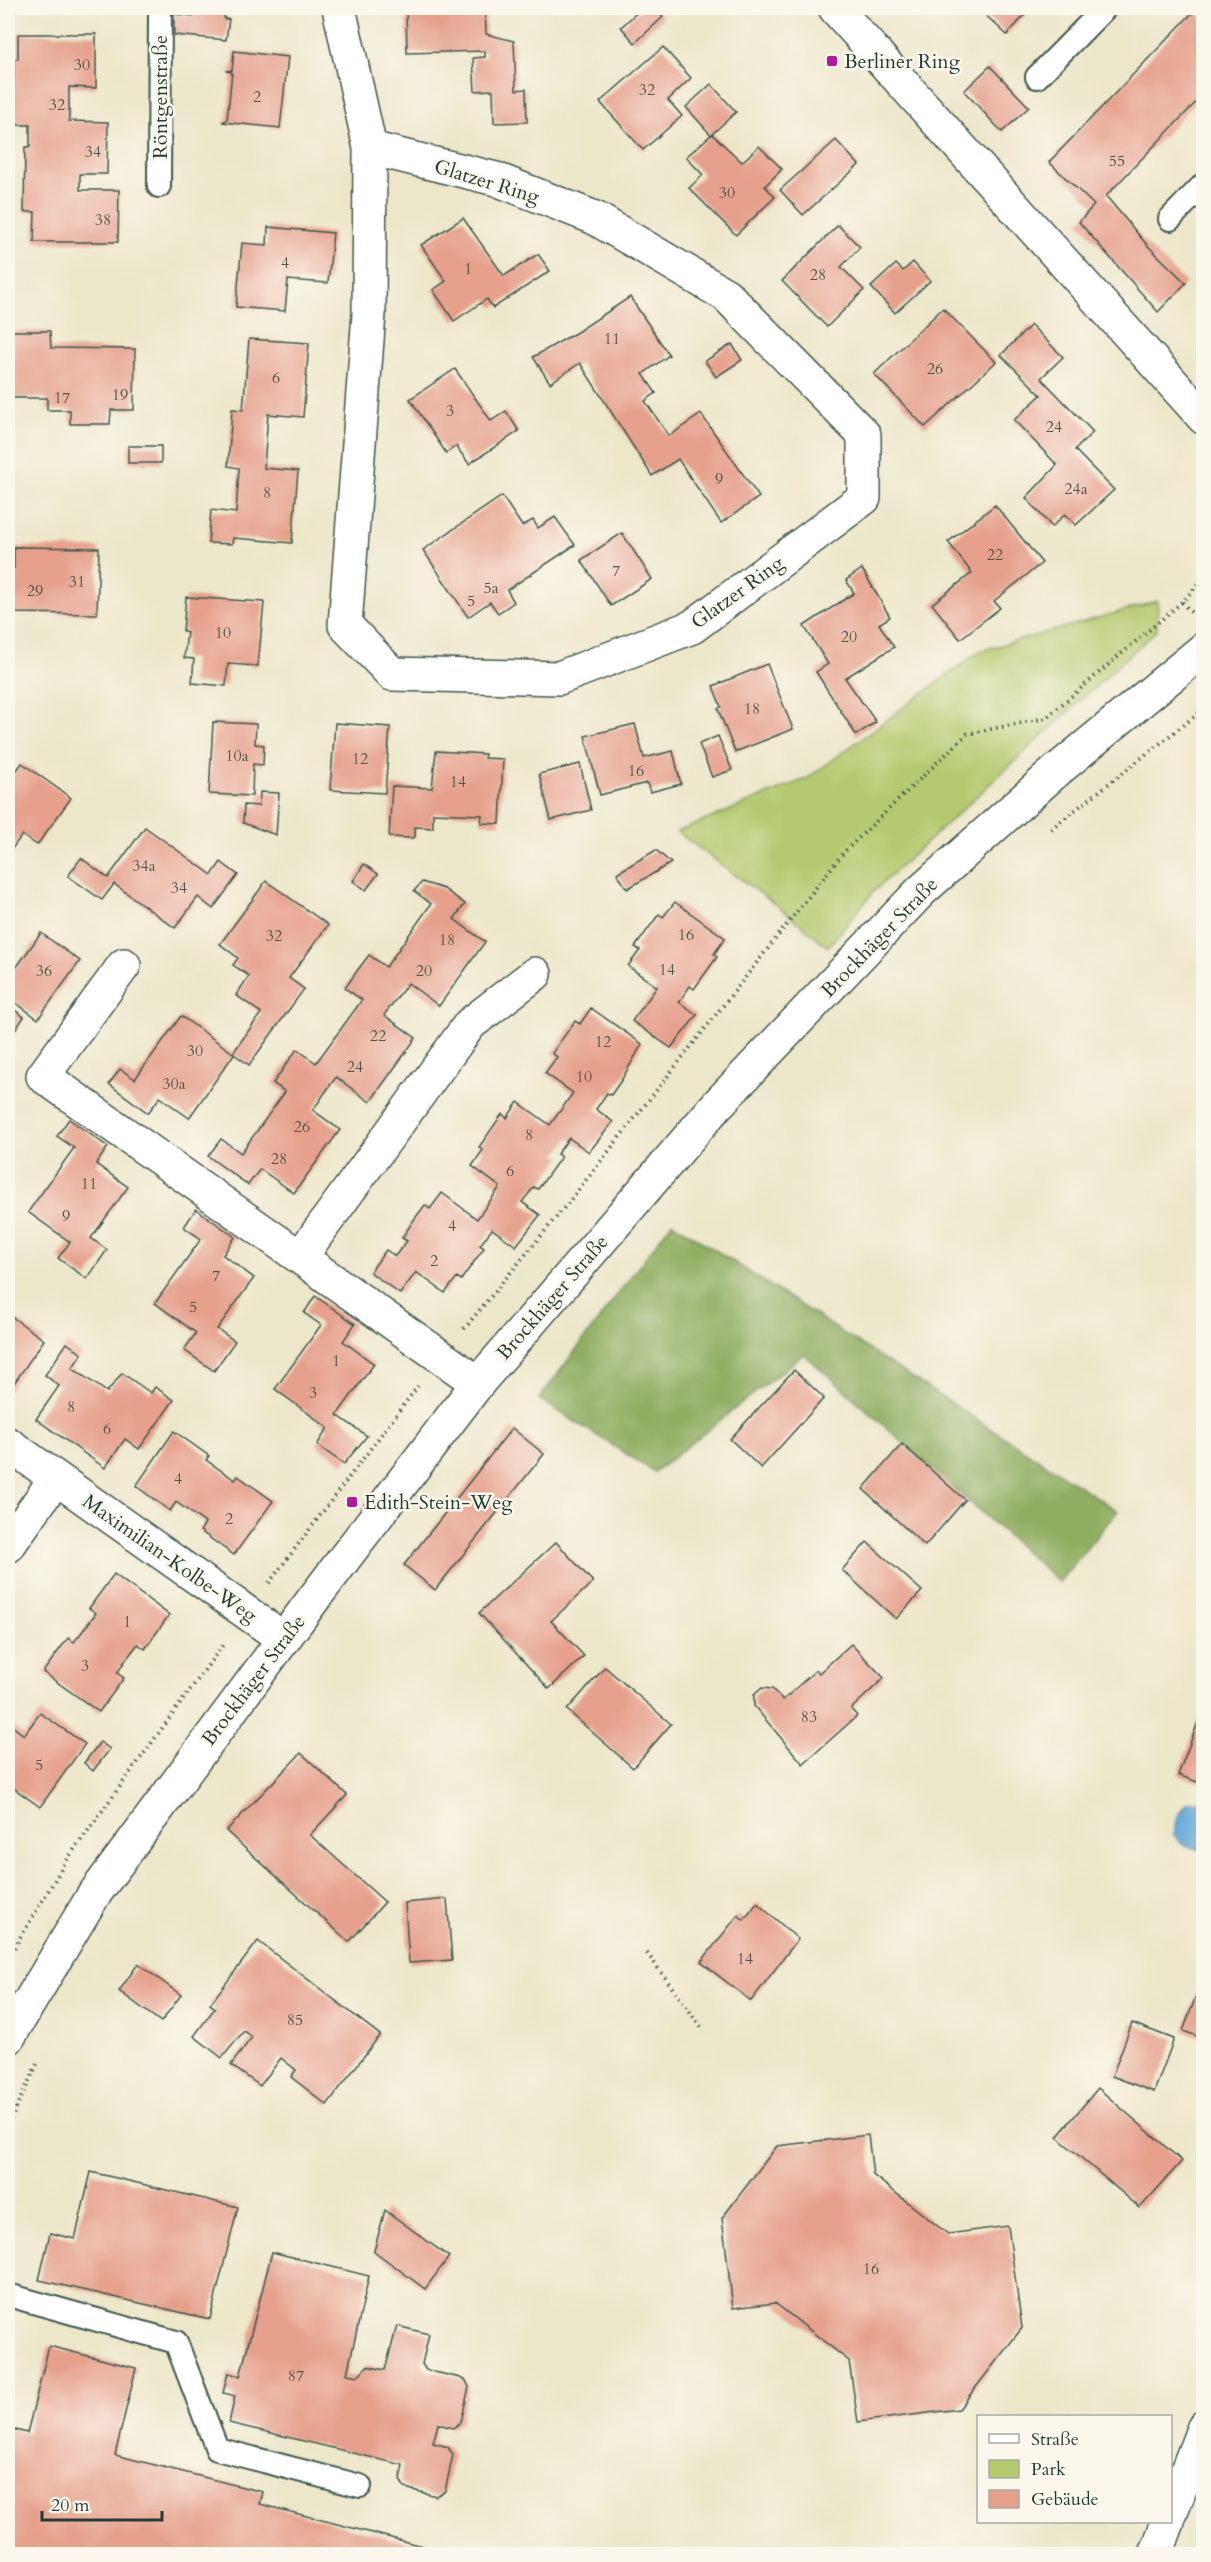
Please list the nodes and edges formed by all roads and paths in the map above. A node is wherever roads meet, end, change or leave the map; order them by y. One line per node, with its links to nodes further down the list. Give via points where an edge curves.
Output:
1 (160, 8): 8 (lane, Röntgenstraße)
2 (339, 8): 6 (street, Glatzer Ring)
3 (835, 8): 10 (street)
4 (1105, 8): 5 (lane)
5 (1037, 77)
6 (370, 148): 6 (street, Glatzer Ring, via 369,314 345,625 392,674 559,678 692,627 864,498 864,435 726,295 595,218 496,179)
7 (1203, 184): 9 (lane)
8 (159, 186)
9 (1170, 219)
10 (1203, 418)
11 (1203, 649): 17 (street, Brockhäger Straße, via 1055,772 921,891 717,1105)
12 (1203, 709): 13 (path)
13 (1045, 834)
14 (124, 965): 16 (street, via 43,1076)
15 (535, 974): 16 (street, via 470,1024)
16 (301, 1256): 17 (street)
17 (478, 1383): 21 (street, Brockhäger Straße)
18 (8, 1444): 19 (street, Maximilian-Kolbe-Weg)
19 (56, 1478): 20 (street); 21 (street, Maximilian-Kolbe-Weg)
20 (8, 1546)
21 (284, 1639): 24 (street, Brockhäger Straße, via 93,1896)
22 (646, 1953): 23 (path)
23 (701, 2027)
24 (8, 2038)
25 (40, 2058): 26 (path)
26 (8, 2125)
27 (8, 2295): 29 (lane, via 176,2342 217,2449)
28 (1203, 2427): 30 (street)
29 (360, 2486)
30 (1172, 2510)
31 (1168, 2523): 32 (street)
32 (1156, 2554)

